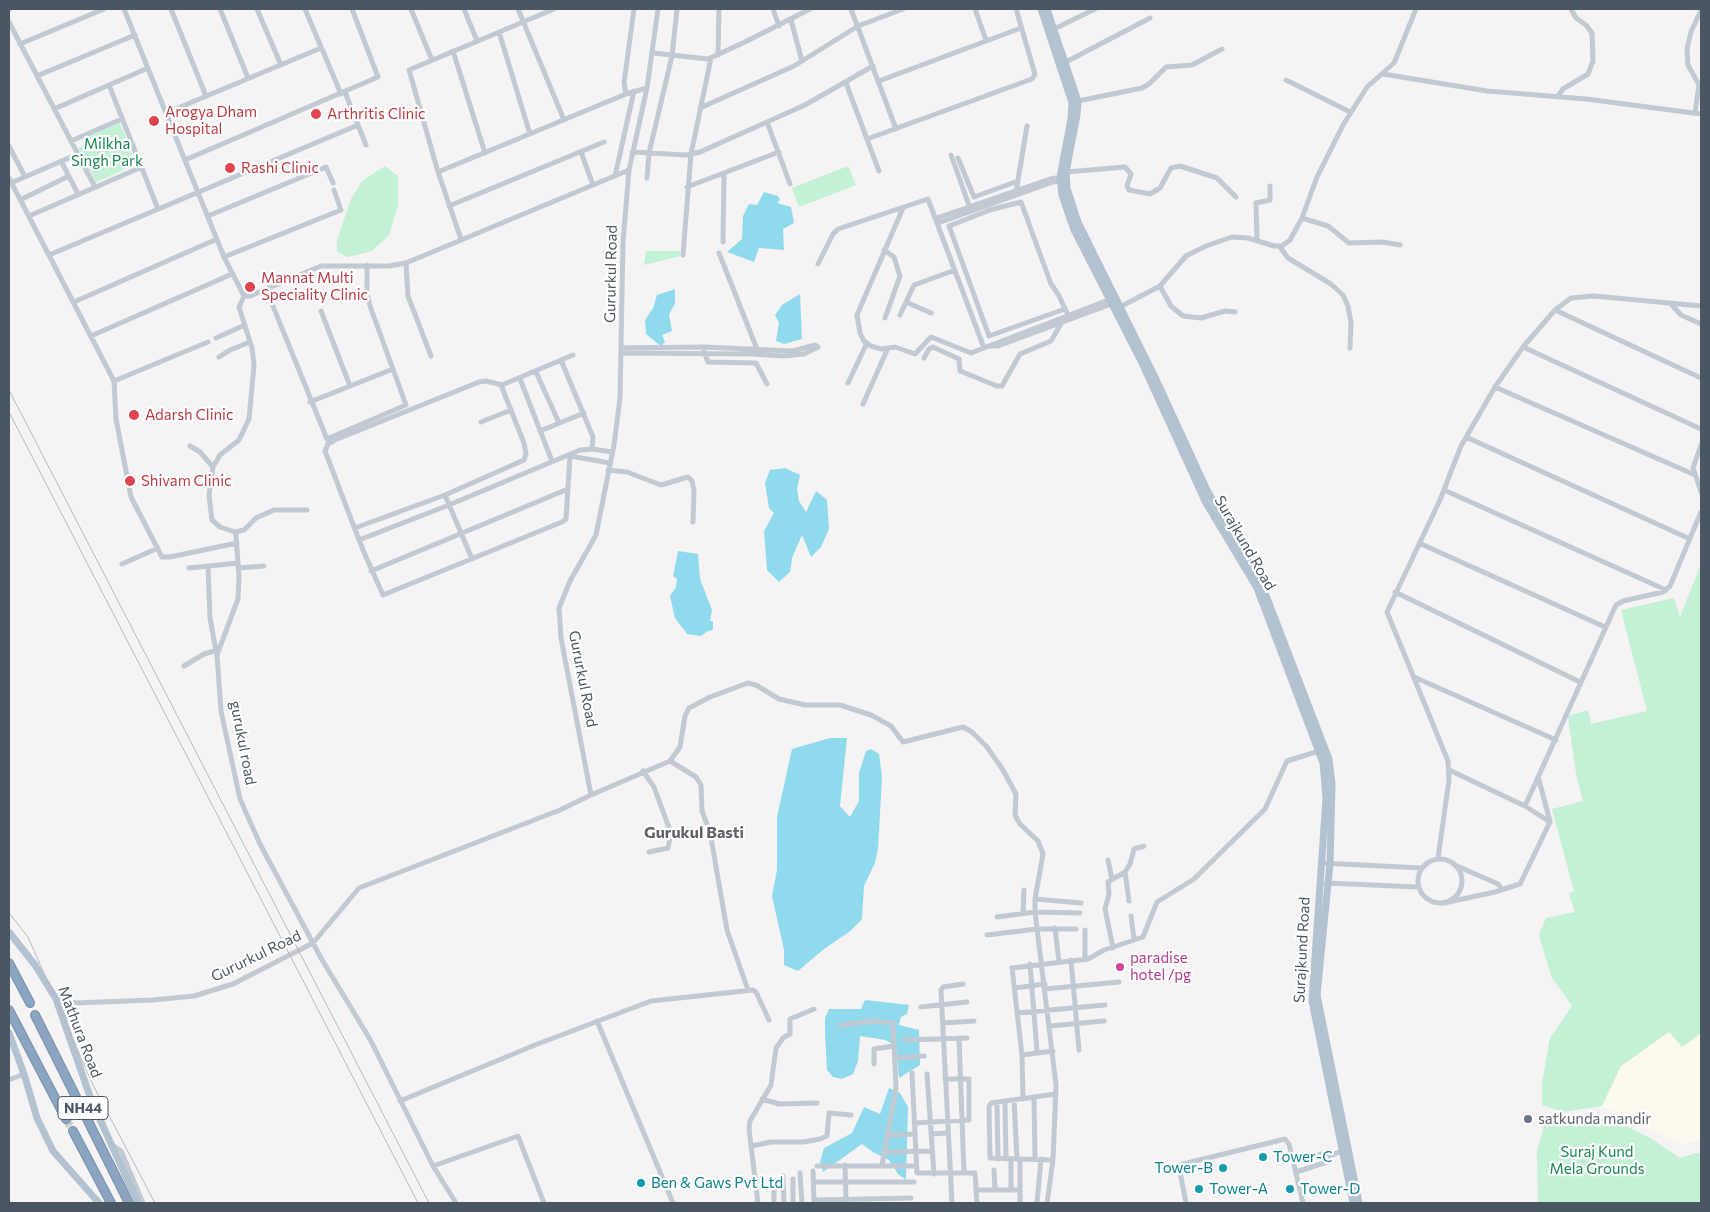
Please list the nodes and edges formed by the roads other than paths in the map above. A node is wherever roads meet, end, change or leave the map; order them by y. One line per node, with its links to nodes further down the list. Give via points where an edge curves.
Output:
1 (104, 9): 40 (street)
2 (124, 9): 37 (street)
3 (171, 9): 65 (street)
4 (220, 9): 56 (street)
5 (258, 9): 51 (street)
6 (305, 9): 41 (street)
7 (352, 9): 63 (street, via 379,75)
8 (411, 9): 48 (street)
9 (464, 9): 39 (street)
10 (518, 9): 31 (street)
11 (554, 9): 31 (street)
12 (634, 9): 64 (street, via 624,83)
13 (658, 9): 44 (street, Gururkul Road)
14 (677, 9): 46 (street)
15 (720, 9): 45 (street)
16 (773, 9): 32 (street)
17 (810, 9): 29 (street)
18 (851, 9): 33 (street)
19 (903, 9): 33 (street)
20 (975, 9): 38 (street)
21 (1016, 9): 34 (street)
22 (1041, 9): 35 (main road, Surajkund Road)
23 (1047, 9): 35 (main road, Surajkund Road)
24 (1095, 9): 35 (street)
25 (1416, 9): 54 (street, via 1394,63)
26 (1571, 9): 66 (street, via 1576,18 1591,30 1593,60 1588,74 1563,89)
27 (1701, 10): 72 (street, via 1687,49 1688,65 1699,87)
28 (1150, 18): 50 (street)
29 (791, 20): 32 (street); 49 (street)
30 (9, 22): 40 (street)
31 (523, 22): 36 (street); 75 (street)
32 (779, 26): 45 (street)
33 (858, 26): 49 (street); 52 (street)
34 (1021, 28): 38 (street); 79 (street, via 1035,74 1032,79)
35 (1051, 31): 50 (main road, Surajkund Road); 106 (main road, Surajkund Road, via 1072,103)
36 (499, 32): 39 (street); 80 (street)
37 (135, 35): 53 (street); 55 (street)
38 (986, 40): 58 (street)
39 (477, 41): 43 (street)
40 (20, 44): 55 (street)
41 (321, 48): 51 (street); 63 (street)
42 (1222, 49): 67 (street, via 1192,65 1166,67 1144,87)
43 (453, 51): 48 (street); 89 (street)
44 (653, 53): 46 (street); 61 (street, Gururkul Road)
45 (718, 55): 47 (street)
46 (672, 56): 47 (street); 90 (street)
47 (711, 58): 68 (street)
48 (432, 60): 100 (street, via 408,72)
49 (802, 61): 68 (street)
50 (1066, 62): 67 (main road, Surajkund Road)
51 (281, 64): 56 (street)
52 (873, 66): 58 (street); 59 (street)
53 (148, 68): 60 (street); 70 (street)
54 (1383, 74): 66 (street, via 1487,91); 71 (street, via 1367,87)
55 (37, 76): 69 (street)
56 (248, 78): 65 (street)
57 (1286, 80): 71 (street)
58 (879, 81): 79 (street)
59 (846, 83): 76 (street); 81 (street)
60 (109, 85): 69 (street); 74 (street)
61 (647, 88): 62 (street); 87 (street, Gururkul Road)
62 (634, 92): 64 (street); 103 (street)
63 (343, 93): 77 (street); 95 (street)
64 (626, 94): 75 (street)
65 (206, 96): 70 (street)
66 (1558, 96): 72 (street)
67 (1078, 101): 106 (main road, Surajkund Road)
68 (700, 108): 92 (street)
69 (54, 109): 82 (street)
70 (166, 112): 95 (street)
71 (1350, 112): 130 (street, via 1317,177)
72 (1694, 113): 73 (street)
73 (1701, 114)
74 (122, 119): 82 (street); 97 (street)
75 (564, 120): 80 (street)
76 (767, 122): 88 (street); 92 (street)
77 (358, 125): 85 (street); 116 (street)
78 (1027, 126): 108 (street)
79 (896, 129): 81 (street)
80 (530, 134): 89 (street)
81 (867, 139): 99 (street)
82 (71, 142): 91 (street)
83 (604, 142): 86 (street)
84 (9, 146): 104 (street)
85 (366, 146)
86 (581, 152): 111 (street); 123 (street)
87 (632, 152): 90 (street); 98 (street, Gururkul Road)
88 (779, 152): 101 (street); 110 (street)
89 (485, 153): 100 (street)
90 (649, 153): 92 (street); 105 (street)
91 (78, 154): 96 (street); 113 (street)
92 (691, 154): 114 (street)
93 (951, 155): 126 (street)
94 (958, 158): 119 (street, via 972,195)
95 (185, 160): 116 (street)
96 (61, 161): 102 (street); 104 (street)
97 (142, 167): 113 (street); 127 (street)
98 (629, 170): 103 (street); 177 (street, Gururkul Road, via 623,242)
99 (879, 171)
100 (438, 172): 123 (street)
101 (724, 174): 114 (street); 135 (street)
102 (69, 176): 118 (street); 121 (street)
103 (615, 176): 111 (street)
104 (25, 177): 107 (street)
105 (647, 178)
106 (1064, 178): 117 (street); 120 (street, via 1125,167 1131,174 1129,190 1150,194 1160,188 1172,168 1180,166 1217,178); 153 (main road, Surajkund Road, via 1083,234)
107 (10, 181): 121 (street)
108 (1018, 181): 117 (street); 119 (street)
109 (333, 183): 129 (street, via 326,167)
110 (790, 184)
111 (593, 185): 132 (street)
112 (1270, 186): 134 (street, via 1270,200 1256,203)
113 (95, 187): 118 (street)
114 (687, 187): 141 (street)
115 (334, 190): 142 (street, via 341,210)
116 (199, 193): 127 (street); 129 (street)
117 (1016, 193): 122 (street); 124 (street)
118 (78, 194): 128 (street)
119 (978, 196): 122 (street)
120 (1236, 197)
121 (20, 200): 128 (street)
122 (981, 202): 126 (street)
123 (449, 206): 132 (street)
124 (989, 207): 126 (street); 160 (street, via 1021,202 1051,284); 160 (street, via 949,227 990,336)
125 (903, 208): 131 (street, via 928,199); 138 (street); 144 (street, via 836,231)
126 (970, 208): 131 (street)
127 (158, 209): 140 (street)
128 (29, 216): 140 (street)
129 (208, 216): 133 (street)
130 (1302, 218): 136 (street, via 1328,226 1349,243); 137 (street, via 1290,240)
131 (938, 220): 146 (street)
132 (461, 239): 143 (street)
133 (218, 240): 142 (street); 151 (street)
134 (1258, 241): 137 (street); 148 (street, via 1232,237 1206,246 1186,256)
135 (723, 242)
136 (1400, 245)
137 (1279, 246): 175 (street, via 1292,262 1331,284 1343,295 1351,323)
138 (884, 250): 162 (street, via 894,258 900,276); 170 (street, via 856,318)
139 (719, 253): 176 (street)
140 (49, 255): 151 (street)
141 (683, 255)
142 (224, 257): 147 (street)
143 (406, 263): 145 (street); 180 (street, via 408,296)
144 (818, 264)
145 (367, 265): 149 (street, via 321,266); 184 (street, via 368,300)
146 (955, 270): 152 (street, via 916,284 910,289); 172 (street)
147 (232, 274): 150 (street); 166 (street)
148 (1160, 286): 153 (street); 158 (street, via 1171,306 1183,316 1201,318 1225,311)
149 (266, 289): 150 (street); 194 (street)
150 (244, 296): 164 (street, via 239,308)
151 (74, 302): 166 (street)
152 (906, 302): 159 (street); 161 (street)
153 (1115, 302): 160 (street); 244 (main road, Surajkund Road, via 1206,504 1261,596); 257 (main road, Surajkund Road, via 1207,490 1265,590 1326,749 1332,784)
154 (1671, 304): 155 (street); 156 (street, via 1580,296 1571,298); 165 (street, via 1681,315)
155 (1701, 306)
156 (1555, 310): 173 (street); 186 (street)
157 (321, 311): 192 (street)
158 (1235, 312)
159 (931, 313)
160 (1068, 314): 163 (street); 172 (street)
161 (900, 315)
162 (885, 318)
163 (1062, 322): 172 (street, via 998,346); 182 (street, via 1051,341 1020,354 1005,384 1000,386 960,371 959,359 933,347)
164 (244, 324): 167 (street); 169 (street)
165 (1701, 324)
166 (91, 336): 188 (street)
167 (216, 338)
168 (208, 342): 188 (street)
169 (250, 342): 181 (street); 210 (street, via 254,365 246,427 236,443 220,454)
170 (867, 344): 174 (street, via 879,349); 189 (street)
171 (703, 347): 176 (street); 177 (street); 178 (street)
172 (986, 347): 174 (street, via 968,353 931,337 917,354)
173 (1523, 347): 193 (street); 200 (street)
174 (888, 348): 195 (street)
175 (1350, 348)
176 (757, 349): 178 (street, via 793,351 818,347 792,356)
177 (622, 351): 178 (street); 206 (street, Gururkul Road, via 620,398)
178 (704, 354): 190 (street, via 708,362 756,363)
179 (573, 355): 183 (street)
180 (432, 356)
181 (219, 358)
182 (924, 358)
183 (561, 360): 185 (street); 197 (street)
184 (393, 369): 192 (street); 194 (street, via 405,406 328,439 324,438)
185 (536, 372): 187 (street); 199 (street)
186 (1701, 378)
187 (520, 379): 191 (street); 201 (street)
188 (114, 381): 228 (street, via 116,419 131,496)
189 (848, 383)
190 (767, 384)
191 (501, 385): 196 (street); 221 (street, via 480,382 328,444 327,458)
192 (350, 386): 194 (street)
193 (1495, 387): 202 (street); 212 (street)
194 (310, 402)
195 (863, 404)
196 (511, 410): 198 (street); 216 (street, via 524,443 524,460)
197 (584, 413): 199 (street); 205 (street, via 593,437)
198 (481, 422)
199 (559, 423): 201 (street)
200 (1701, 429)
201 (540, 430): 208 (street)
202 (1466, 437): 214 (street); 224 (street)
203 (1701, 445): 212 (street, via 1694,463)
204 (190, 446): 210 (street)
205 (592, 449): 206 (street); 207 (street, via 580,450)
206 (612, 452): 209 (street, Gururkul Road)
207 (570, 456): 208 (street); 209 (street); 213 (street)
208 (552, 461): 217 (street)
209 (610, 462): 211 (street, Gururkul Road)
210 (213, 466): 222 (street, via 209,487 210,515 220,526)
211 (608, 470): 220 (street, via 626,472 662,485 688,477 694,490); 249 (street, Gururkul Road, via 596,535 559,608 561,638)
212 (1695, 475): 215 (street)
213 (568, 489): 223 (street); 229 (street, via 566,519 562,522)
214 (1444, 490): 226 (street); 236 (street)
215 (1701, 492)
216 (445, 495): 217 (street); 221 (street)
217 (449, 505): 223 (street); 225 (street)
218 (307, 510): 222 (street, via 274,510 256,518 244,530)
219 (1701, 512): 224 (street)
220 (693, 522)
221 (355, 528): 225 (street)
222 (235, 532): 227 (street, gurukul road)
223 (460, 532): 229 (street); 235 (street)
224 (1690, 539): 236 (street)
225 (359, 540): 235 (street)
226 (1419, 543): 237 (street); 238 (street)
227 (237, 544): 228 (street, via 170,557 162,557); 232 (street, gurukul road)
228 (158, 548): 230 (street)
229 (472, 559): 235 (street, via 384,595 380,594)
230 (122, 564)
231 (208, 566): 232 (street); 234 (street); 239 (street, via 210,618)
232 (239, 566): 233 (street); 239 (street, gurukul road, via 236,608)
233 (264, 566)
234 (189, 568)
235 (371, 571)
236 (1666, 590): 238 (street, via 1620,602)
237 (1395, 592): 241 (street, via 1387,612); 242 (street)
238 (1605, 627): 242 (street)
239 (217, 651): 240 (street, via 204,654); 282 (street, gurukul road, via 221,711 243,806)
240 (184, 666)
241 (1414, 677): 243 (street); 246 (street, via 1446,754)
242 (1580, 682): 243 (street)
243 (1556, 740): 248 (street)
244 (1319, 751): 256 (main road, Surajkund Road, via 1326,789); 281 (street, via 1287,761 1265,809 1194,879 1157,902 1145,934)
245 (670, 761): 247 (street); 266 (street, via 680,747 687,711 701,700 748,683 779,699 805,705 840,705 871,715 891,726 903,742 967,728 1000,764 1016,794 1015,815 1038,841 1043,860); 296 (street, via 701,785 702,811 710,832 727,930)
246 (1449, 770): 250 (street); 254 (street)
247 (643, 771): 249 (street); 253 (street, via 654,787 671,833 668,848)
248 (1539, 780): 250 (street); 251 (street)
249 (591, 795): 282 (street, Gururkul Road, via 359,888)
250 (1525, 806): 251 (street)
251 (1550, 822): 264 (street, via 1521,883)
252 (1144, 846): 260 (street, via 1134,849)
253 (649, 852)
254 (1438, 858): 258 (street); 259 (street)
255 (1108, 860): 261 (street)
256 (1322, 863): 257 (street); 262 (main road, Surajkund Road)
257 (1330, 864): 259 (street); 262 (main road, Surajkund Road)
258 (1457, 866): 264 (street, via 1498,884); 269 (street, via 1462,874 1460,892)
259 (1421, 868): 263 (street, via 1417,877)
260 (1124, 872): 261 (street); 267 (street)
261 (1112, 879): 283 (street, via 1108,882 1105,909)
262 (1324, 883): 263 (street); 360 (main road, Surajkund Road, via 1312,1001)
263 (1418, 887): 269 (street, via 1428,900)
264 (1502, 889): 269 (street)
265 (1024, 890): 272 (street)
266 (1035, 899): 268 (street); 270 (street)
267 (1129, 901)
268 (1081, 903)
269 (1444, 903)
270 (1035, 912): 271 (street); 272 (street); 276 (street)
271 (1080, 913)
272 (1023, 914): 274 (street)
273 (1132, 916): 281 (street)
274 (997, 917)
275 (1055, 928): 276 (street); 277 (street); 286 (street)
276 (1038, 929): 280 (street); 289 (street)
277 (1076, 929)
278 (1085, 930): 285 (street)
279 (9, 932): 297 (main road, Mathura Road)
280 (987, 935)
281 (1134, 939): 283 (street)
282 (313, 943): 300 (street, Gururkul Road, via 256,974 216,991 153,1000); 344 (street, gurukul road, via 371,1041)
283 (1113, 948): 285 (street)
284 (1071, 960): 285 (street); 286 (street); 294 (street)
285 (1085, 960)
286 (1059, 962): 289 (street)
287 (9, 963): 299 (highway)
288 (1030, 964): 289 (street); 292 (street); 295 (street, via 1012,968)
289 (1042, 964): 293 (street)
290 (1119, 982): 294 (street)
291 (962, 984): 301 (street, via 942,988)
292 (1032, 985): 293 (street); 295 (street); 308 (street)
293 (1045, 986): 294 (street); 306 (street)
294 (1073, 986): 304 (street)
295 (1014, 988): 309 (street)
296 (748, 990): 312 (street, via 756,992); 313 (street, via 651,1001)
297 (56, 999): 300 (street, Gururkul Road); 311 (main road, Mathura Road)
298 (967, 1002): 301 (street)
299 (30, 1003)
300 (75, 1004): 311 (street)
301 (942, 1005): 303 (street); 316 (street)
302 (1105, 1006): 304 (street)
303 (922, 1007)
304 (1075, 1007): 306 (street); 317 (street)
305 (814, 1008): 342 (street, via 791,1018 790,1034 776,1048 772,1081)
306 (1047, 1009): 308 (street); 319 (street)
307 (9, 1010): 349 (highway, NH44)
308 (1033, 1012): 309 (street); 328 (street)
309 (1017, 1013): 329 (street)
310 (35, 1015): 397 (highway, Mathura Road / NH44)
311 (64, 1019): 391 (main road, Mathura Road, via 92,1102)
312 (769, 1020)
313 (597, 1021): 344 (street); 402 (street)
314 (974, 1021): 316 (street)
315 (1104, 1021): 317 (street)
316 (943, 1023): 323 (street)
317 (1076, 1023): 319 (street); 326 (street)
318 (841, 1025): 325 (street, via 892,1022)
319 (1050, 1026): 327 (street)
320 (9, 1033): 334 (main road)
321 (959, 1038): 322 (street); 323 (street); 337 (street)
322 (968, 1038)
323 (944, 1039): 324 (street); 336 (street)
324 (905, 1040)
325 (894, 1046): 331 (street); 332 (street, via 874,1048)
326 (1079, 1050)
327 (1053, 1051): 328 (street); 339 (street)
328 (1037, 1052): 329 (street)
329 (1022, 1054): 340 (street)
330 (924, 1056): 331 (street)
331 (895, 1058): 358 (street, via 896,1088)
332 (874, 1064)
333 (912, 1073): 353 (street)
334 (24, 1074): 338 (street); 395 (main road, via 37,1118 53,1151)
335 (926, 1074): 352 (street)
336 (945, 1079): 337 (street); 351 (street)
337 (959, 1079): 350 (street); 350 (street, via 970,1081 970,1119)
338 (9, 1080)
339 (1056, 1094): 341 (street); 369 (street)
340 (1023, 1098): 341 (street); 343 (street)
341 (1034, 1098): 367 (street)
342 (762, 1099): 346 (street, via 779,1104); 359 (street, via 750,1121)
343 (1014, 1100): 345 (street); 366 (street)
344 (400, 1101): 373 (street, gurukul road)
345 (1005, 1101): 347 (street); 366 (street)
346 (817, 1103)
347 (997, 1103): 365 (street); 365 (street, via 988,1107 990,1158)
348 (851, 1115): 359 (street, via 829,1113 827,1136 820,1139)
349 (66, 1119)
350 (962, 1120): 351 (street); 378 (street)
351 (947, 1121): 352 (street); 355 (street)
352 (930, 1122): 353 (street); 357 (street)
353 (914, 1123): 356 (street)
354 (73, 1131): 396 (highway, NH44)
355 (947, 1133): 357 (street); 377 (street)
356 (915, 1134): 358 (street); 363 (street)
357 (931, 1134): 361 (street)
358 (887, 1135): 362 (street)
359 (752, 1146): 403 (street)
360 (1344, 1149): 364 (street); 415 (main road, Surajkund Road); 416 (main road, Surajkund Road)
361 (931, 1151): 363 (street); 380 (street)
362 (884, 1152): 363 (street); 372 (street)
363 (916, 1152): 374 (street)
364 (1331, 1156): 370 (street, via 1327,1153); 376 (street, via 1330,1161)
365 (998, 1159): 366 (street)
366 (1013, 1159): 367 (street); 389 (street); 390 (street)
367 (1034, 1159): 368 (street)
368 (1041, 1159): 369 (street); 411 (street)
369 (1053, 1160): 412 (street)
370 (1294, 1161): 376 (street); 413 (street, via 1285,1139 1184,1164 1180,1172)
371 (845, 1165): 372 (street); 383 (street, via 815,1168); 384 (street)
372 (882, 1165): 374 (street)
373 (433, 1166): 400 (street, gurukul road); 401 (street, via 518,1136)
374 (916, 1166): 380 (street, via 918,1174)
375 (994, 1170): 388 (street)
376 (1296, 1172): 414 (street)
377 (949, 1173): 378 (street); 380 (street); 408 (street)
378 (964, 1173): 387 (street, via 976,1174)
379 (800, 1174): 407 (street)
380 (934, 1174)
381 (783, 1176): 405 (street)
382 (793, 1180): 406 (street)
383 (814, 1182): 384 (street); 394 (street)
384 (846, 1182): 385 (street); 393 (street)
385 (914, 1182)
386 (774, 1187): 404 (street)
387 (977, 1190): 388 (street); 409 (street)
388 (995, 1190): 389 (street)
389 (1011, 1190): 390 (street)
390 (1020, 1190): 410 (street)
391 (136, 1194): 398 (main road, Mathura Road); 399 (street)
392 (912, 1198): 393 (street)
393 (847, 1201): 394 (street)
394 (814, 1202)
395 (99, 1203)
396 (111, 1203)
397 (129, 1203)
398 (138, 1203)
399 (143, 1203)
400 (456, 1203)
401 (544, 1203)
402 (673, 1203)
403 (758, 1203)
404 (774, 1203)
405 (784, 1203)
406 (794, 1203)
407 (802, 1203)
408 (952, 1203)
409 (977, 1203)
410 (1020, 1203)
411 (1037, 1203)
412 (1047, 1203)
413 (1186, 1203)
414 (1303, 1203)
415 (1353, 1203)
416 (1359, 1203)

